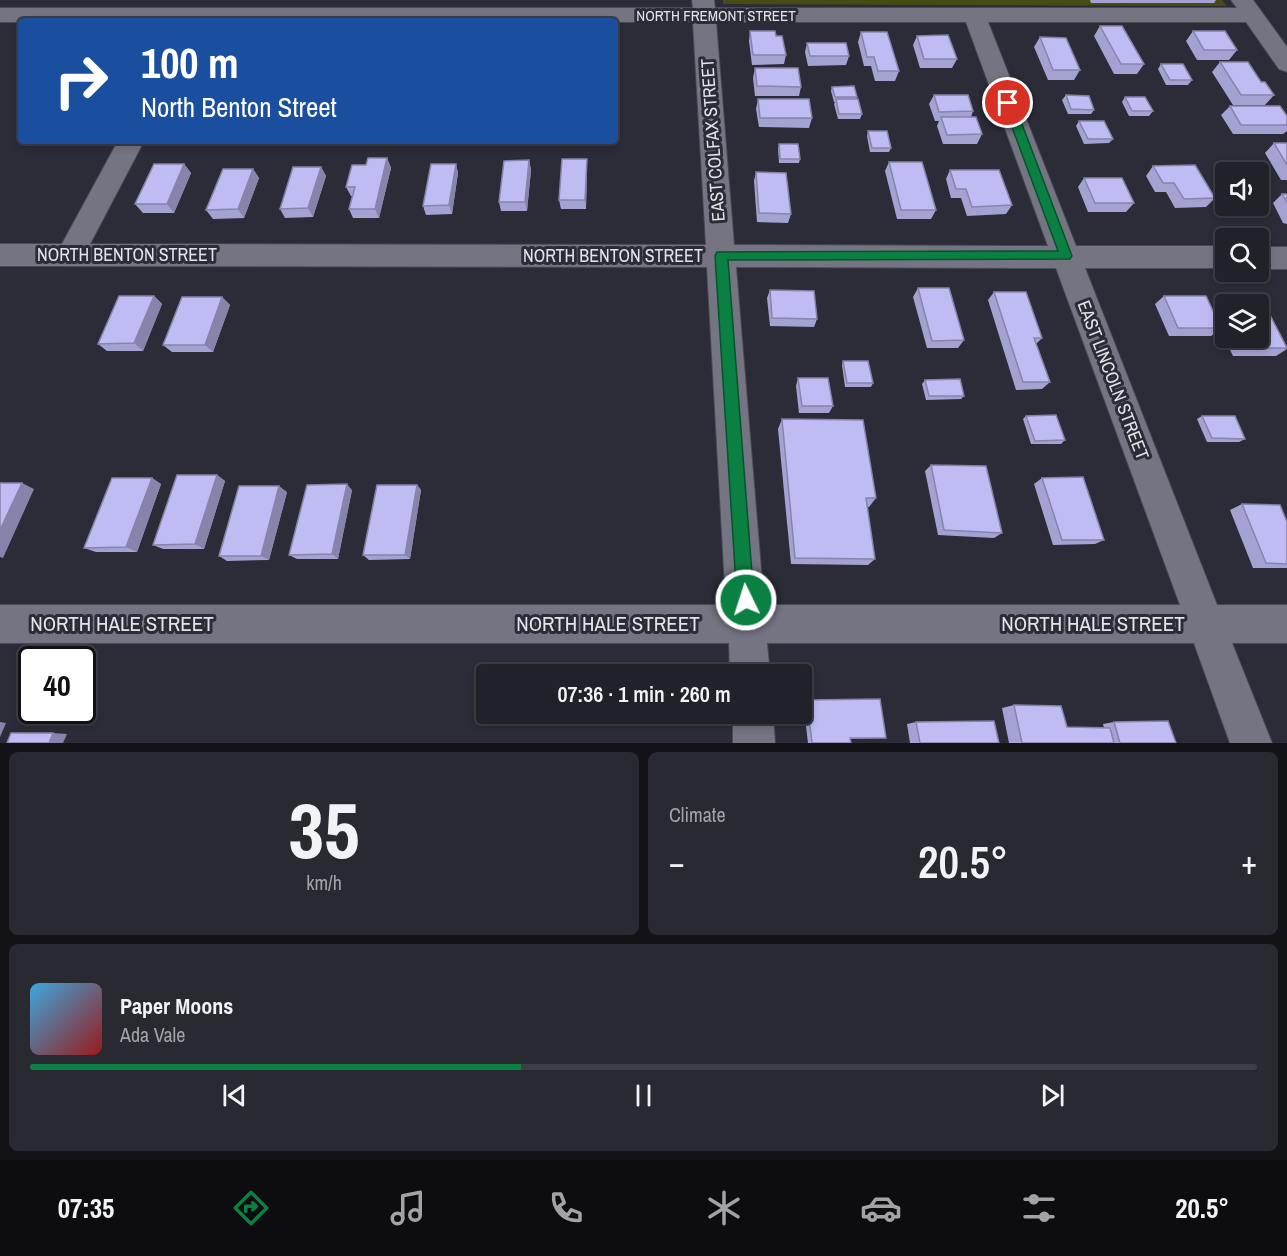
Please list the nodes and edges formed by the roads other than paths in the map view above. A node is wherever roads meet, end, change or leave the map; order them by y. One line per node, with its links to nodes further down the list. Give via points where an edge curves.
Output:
1 (704, 8): 5 (street, NORTH FREMONT STREET); 7 (street, NORTH FREMONT STREET); 12 (street, EAST COLFAX STREET)
2 (1012, 8): 3 (street, NORTH FREMONT STREET); 7 (street, NORTH FREMONT STREET)
3 (1065, 8): 4 (street, NORTH FREMONT STREET)
4 (1248, 8): 8 (street)
5 (199, 12): 6 (street, NORTH FREMONT STREET)
6 (0, 15)
7 (975, 16): 13 (street, EAST LINCOLN STREET)
8 (1287, 64)
9 (129, 144): 11 (street)
10 (0, 255): 11 (street, NORTH BENTON STREET)
11 (70, 256): 12 (street, NORTH BENTON STREET)
12 (721, 256): 13 (street, NORTH BENTON STREET); 17 (street, EAST COLFAX STREET)
13 (1066, 256): 14 (street, NORTH BENTON STREET); 20 (street, EAST LINCOLN STREET)
14 (1215, 257)
15 (1269, 258): 16 (street)
16 (1287, 258)
17 (747, 623): 18 (street, NORTH HALE STREET); 20 (street, NORTH HALE STREET); 21 (street, EAST COLFAX STREET)
18 (0, 624)
19 (1287, 624): 20 (street, NORTH HALE STREET)
20 (1206, 625): 24 (street, EAST LINCOLN STREET)
21 (749, 664)
22 (753, 724): 23 (street)
23 (754, 743)
24 (1251, 743)

